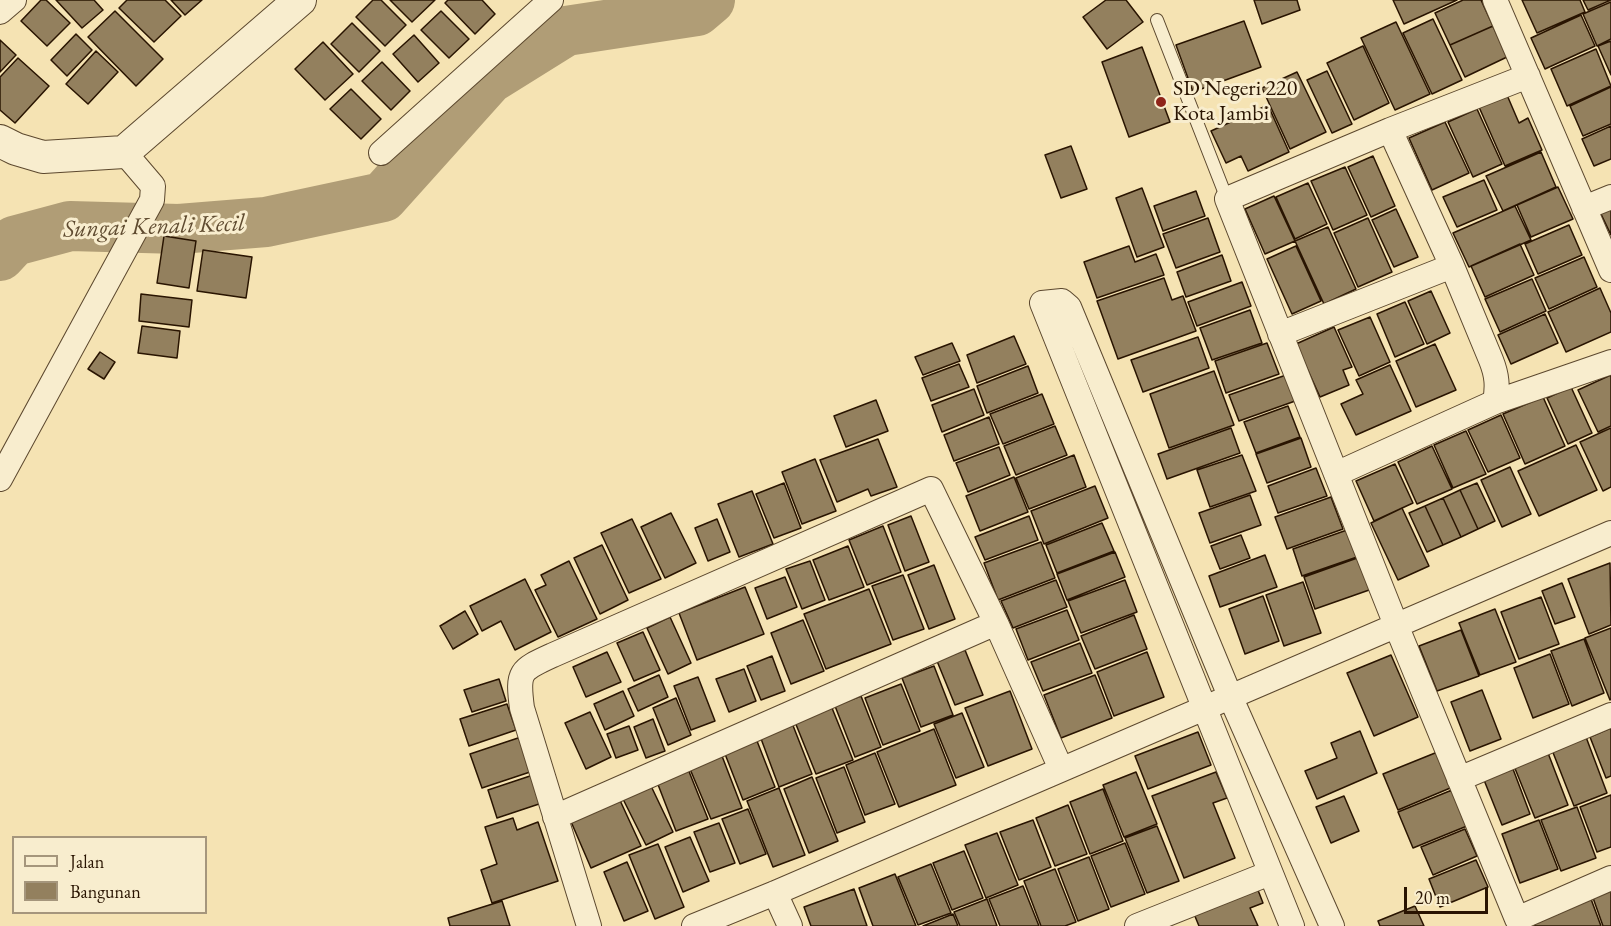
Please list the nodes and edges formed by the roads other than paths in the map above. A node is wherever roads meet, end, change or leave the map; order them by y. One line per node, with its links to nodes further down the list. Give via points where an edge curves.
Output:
1 (14, 0): 5 (street)
2 (300, 0): 10 (street)
3 (551, 0): 11 (street)
4 (1495, 0): 7 (street)
5 (0, 12)
6 (1157, 20): 13 (lane)
7 (1528, 76): 8 (street); 14 (street)
8 (1390, 130): 13 (street); 15 (street)
9 (0, 141): 10 (street, via 43,157)
10 (124, 152): 21 (street, via 153,186 149,207)
11 (381, 153)
12 (1611, 197): 14 (street)
13 (1227, 198): 17 (street)
14 (1584, 208): 16 (street)
15 (1452, 266): 17 (street); 19 (street, via 1496,372)
16 (1611, 270)
17 (1280, 334): 20 (street)
18 (1611, 362): 19 (street)
19 (1494, 402): 20 (street)
20 (1336, 474): 24 (street)
21 (0, 479)
22 (1611, 532): 24 (street)
23 (996, 623): 28 (street); 31 (street); 31 (street, via 931,489 553,655 525,669 519,687)
24 (1396, 625): 25 (street); 29 (street)
25 (1230, 696): 26 (street); 26 (street, via 1069,307 1062,301 1042,303); 30 (street)
26 (1205, 707): 28 (street); 32 (street)
27 (1611, 715): 29 (street)
28 (1060, 769): 35 (street)
29 (1459, 779): 36 (street)
30 (1282, 811): 32 (street); 42 (street)
31 (555, 817): 37 (street)
32 (1252, 826): 33 (street)
33 (1270, 873): 40 (street); 41 (street)
34 (1611, 878): 36 (street)
35 (775, 893): 38 (street); 39 (street)
36 (1513, 923)
37 (589, 926)
38 (694, 926)
39 (790, 926)
40 (1137, 926)
41 (1292, 926)
42 (1332, 926)

